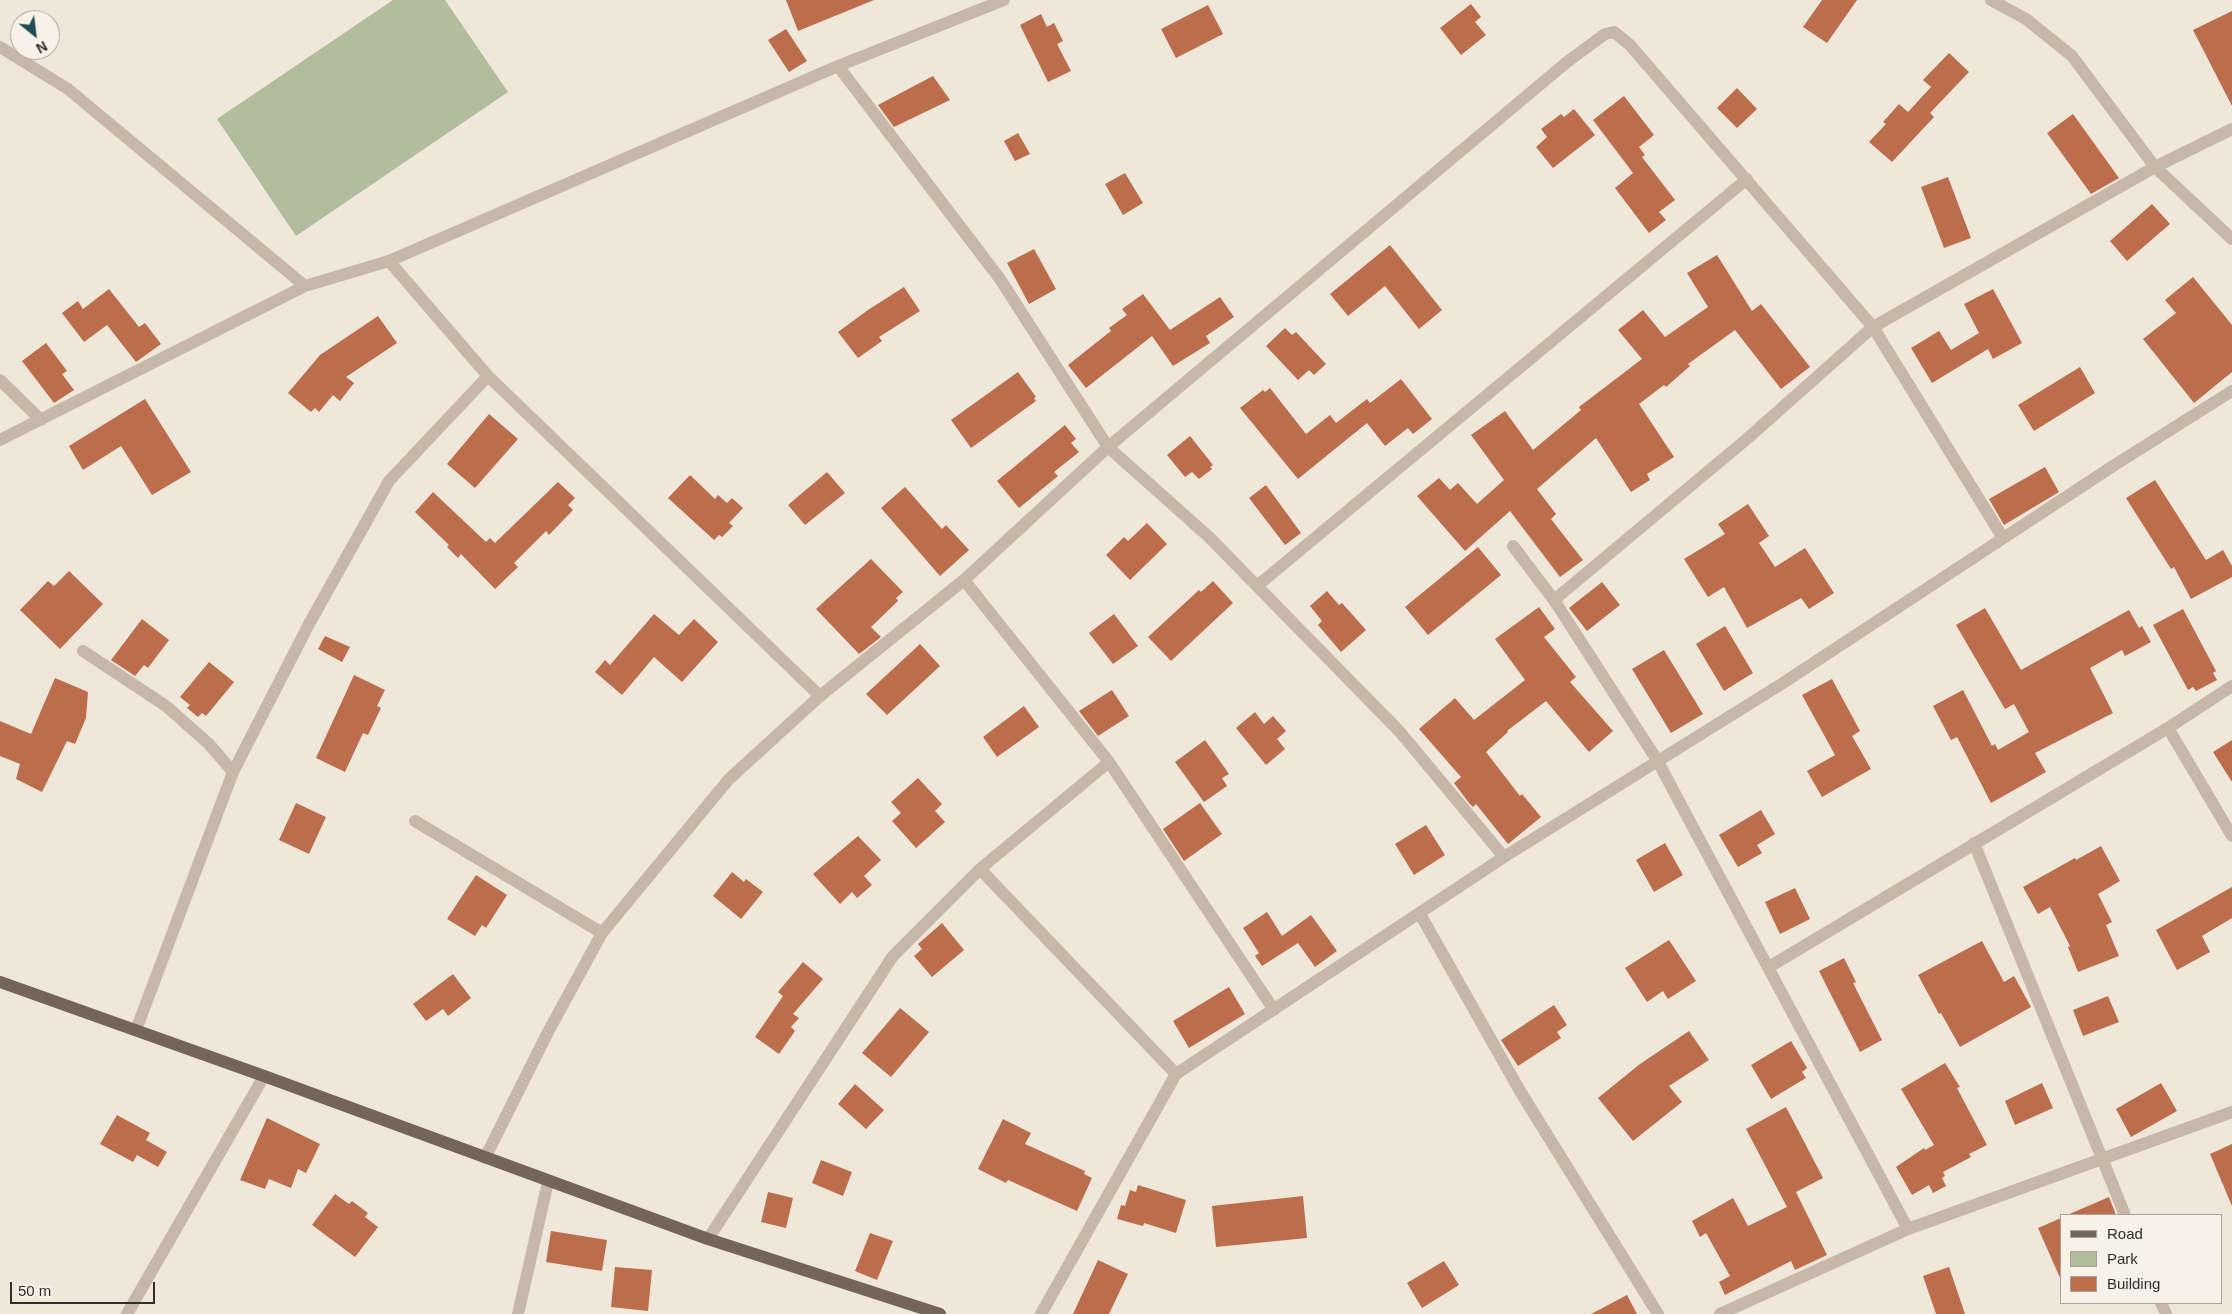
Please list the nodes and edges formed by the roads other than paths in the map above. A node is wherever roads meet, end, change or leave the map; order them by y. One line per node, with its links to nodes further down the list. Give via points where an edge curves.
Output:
1 (1004, 0): 3 (street)
2 (1991, 0): 7 (street, via 2026,19 2072,56)
3 (977, 5): 5 (street)
4 (0, 48): 11 (street, via 68,89)
5 (838, 66): 10 (street); 18 (street, via 1000,279)
6 (2232, 130): 7 (street)
7 (2156, 167): 9 (street); 12 (street)
8 (1747, 179): 12 (street); 18 (street, via 1630,45 1614,32 1604,34); 22 (street)
9 (2232, 240)
10 (389, 260): 11 (street); 13 (street)
11 (305, 286): 16 (street)
12 (1873, 327): 19 (street); 23 (street, via 1748,438)
13 (488, 376): 26 (street); 30 (street, via 389,480 309,624)
14 (0, 380): 16 (street)
15 (2232, 390): 19 (street)
16 (41, 420): 17 (street)
17 (0, 440)
18 (1108, 447): 21 (street); 22 (street, via 1209,537)
19 (2002, 538): 28 (street, via 1783,683)
20 (1513, 546): 23 (street)
21 (964, 580): 26 (street); 29 (street)
22 (1257, 586): 34 (street, via 1400,732)
23 (1554, 600): 28 (street)
24 (83, 651): 30 (street, via 166,706 209,744)
25 (2232, 686): 27 (street)
26 (820, 696): 37 (street, via 728,779)
27 (2168, 728): 32 (street); 33 (street)
28 (1657, 760): 34 (street); 38 (street)
29 (1108, 762): 35 (street); 40 (street)
30 (233, 772): 41 (street)
31 (415, 821): 37 (street)
32 (2232, 836)
33 (1974, 843): 38 (street); 46 (street)
34 (1504, 857): 36 (street)
35 (980, 869): 42 (street); 50 (street, via 893,956)
36 (1420, 914): 40 (street); 55 (street, via 1520,1091)
37 (602, 932): 45 (street)
38 (1769, 967): 49 (street)
39 (0, 982): 41 (main road)
40 (1274, 1010): 42 (street)
41 (136, 1030): 43 (main road)
42 (1176, 1074): 54 (street)
43 (264, 1076): 45 (main road); 51 (street)
44 (2232, 1112): 46 (street)
45 (485, 1158): 47 (main road)
46 (2102, 1158): 48 (street); 49 (street)
47 (548, 1182): 50 (main road); 52 (street)
48 (2125, 1214)
49 (1908, 1229): 56 (street)
50 (708, 1239): 53 (main road)
51 (127, 1314)
52 (518, 1314)
53 (940, 1314)
54 (1040, 1314)
55 (1658, 1314)
56 (1720, 1314)

